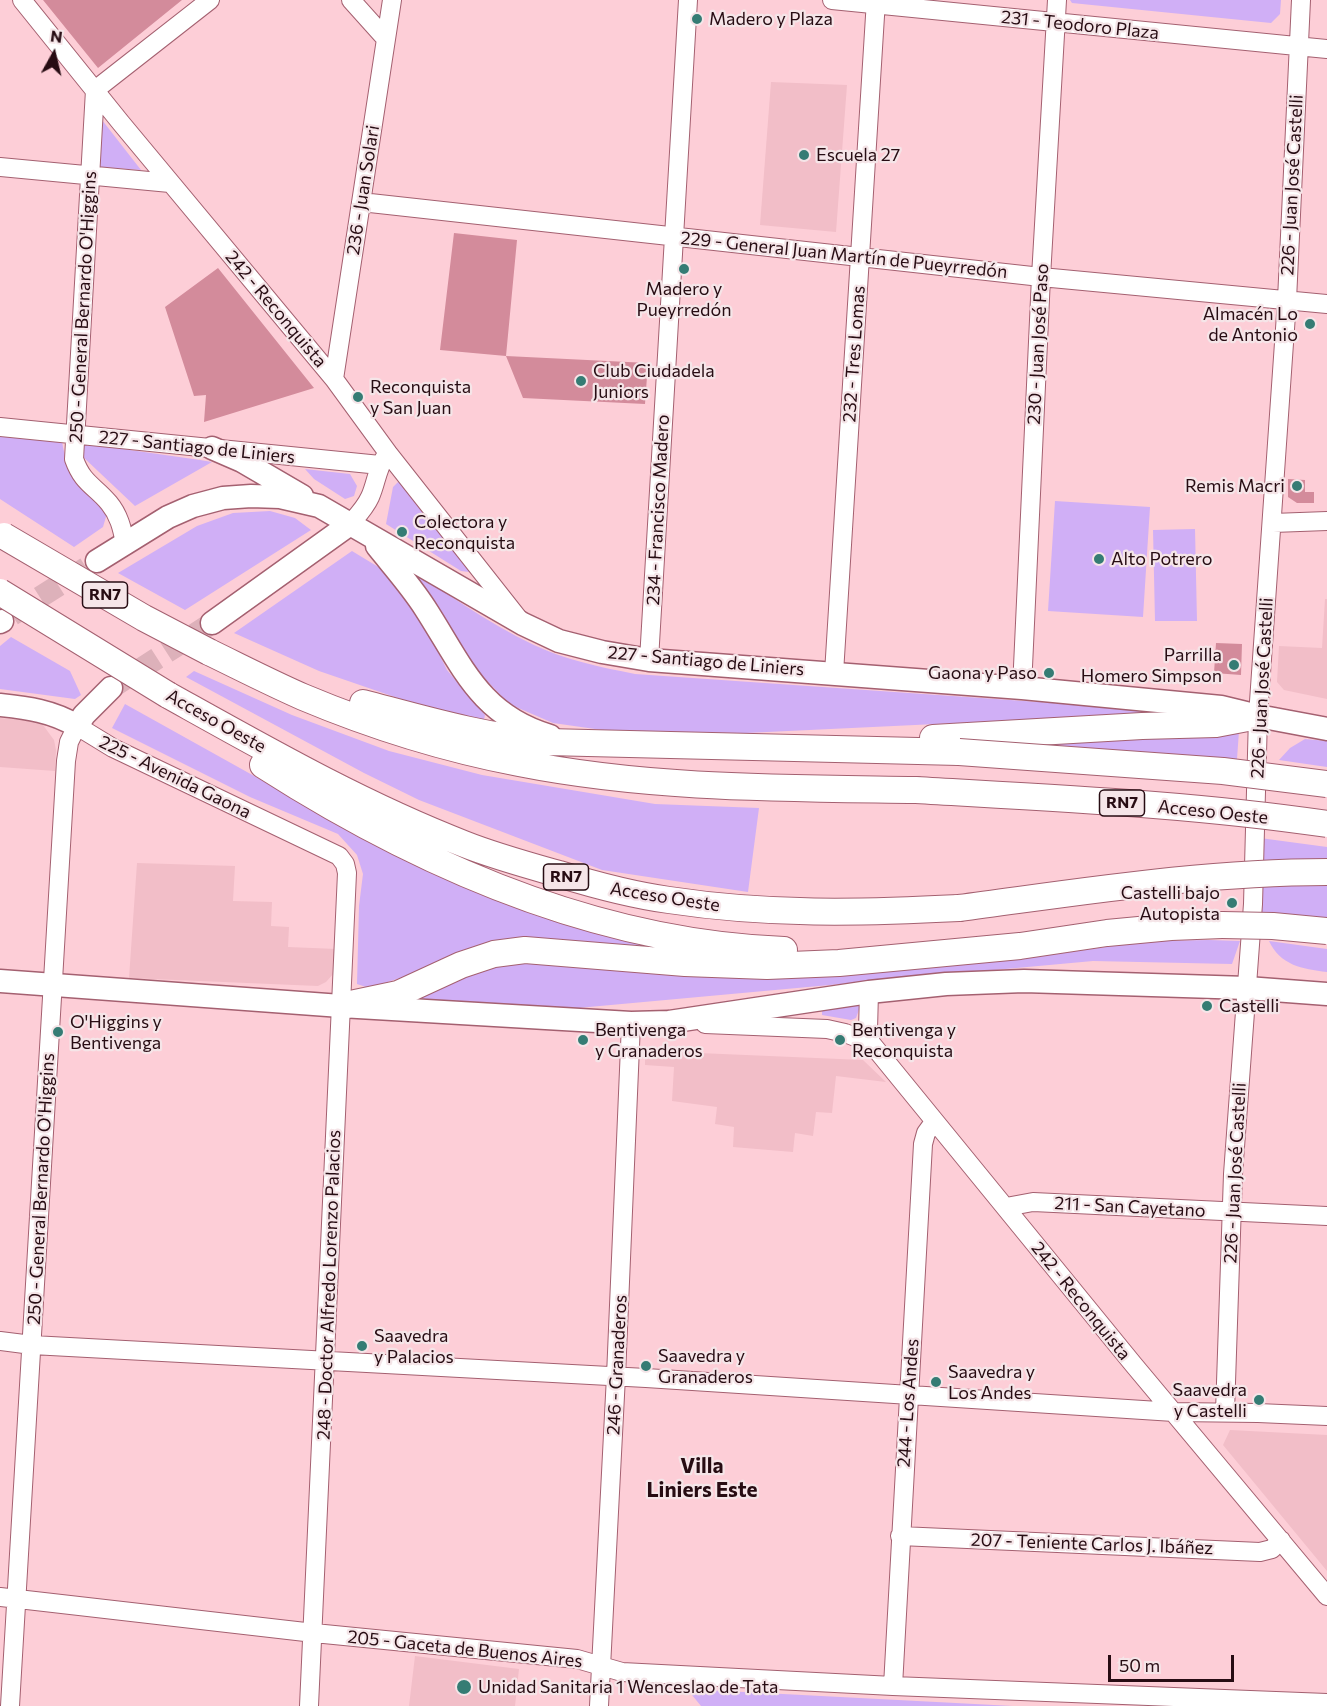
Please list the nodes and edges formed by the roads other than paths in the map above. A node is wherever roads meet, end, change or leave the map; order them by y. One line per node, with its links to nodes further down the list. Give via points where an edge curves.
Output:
1 (22, 0): 14 (street, 242 - Reconquista)
2 (210, 0): 14 (street)
3 (351, 0): 11 (street)
4 (392, 0): 11 (street, 236 - Juan Solari)
5 (688, 0): 19 (street, 234 - Francisco Madero)
6 (832, 0): 9 (street, 231 - Teodoro Plaza)
7 (1057, 0): 10 (street, 230 - Juan José Paso)
8 (1301, 0): 12 (street, 226 - Juan José Castelli)
9 (875, 2): 10 (street, 231 - Teodoro Plaza); 20 (street, 232 - Tres Lomas)
10 (1056, 22): 12 (street, 231 - Teodoro Plaza); 21 (street, 230 - Juan José Paso)
11 (386, 39): 18 (street, 236 - Juan Solari)
12 (1299, 46): 13 (street, 231 - Teodoro Plaza); 22 (street, 226 - Juan José Castelli)
13 (1327, 49)
14 (94, 90): 16 (street, 250 - General Bernardo O'Higgins); 17 (street, 242 - Reconquista)
15 (0, 167): 16 (street)
16 (91, 176): 17 (street); 26 (street, 250 - General Bernardo O'Higgins)
17 (170, 183): 24 (street, 242 - Reconquista)
18 (361, 202): 19 (street, 229 - General Juan Martín de Pueyrredón); 24 (street, 236 - Juan Solari)
19 (675, 237): 20 (street, 229 - General Juan Martín de Pueyrredón); 39 (street, 234 - Francisco Madero)
20 (860, 257): 21 (street, 229 - General Juan Martín de Pueyrredón); 40 (street, 232 - Tres Lomas)
21 (1041, 277): 22 (street, 229 - General Juan Martín de Pueyrredón); 43 (street, 230 - Juan José Paso)
22 (1287, 300): 23 (street, 229 - General Juan Martín de Pueyrredón); 31 (street, 226 - Juan José Castelli)
23 (1327, 304)
24 (334, 379): 28 (street, 242 - Reconquista)
25 (0, 427): 26 (street, 227 - Santiago de Liniers)
26 (75, 435): 27 (street, 227 - Santiago de Liniers); 34 (street, 250 - General Bernardo O'Higgins, via 74,459 79,473 110,503)
27 (212, 448): 28 (street, 227 - Santiago de Liniers); 29 (main road, via 252,466)
28 (384, 459): 32 (street); 38 (street, 242 - Reconquista)
29 (318, 506): 32 (main road, 227 - Santiago de Liniers); 34 (main road, 227 - Santiago de Liniers, via 280,496 223,498 168,517)
30 (1327, 521): 31 (street)
31 (1273, 523): 46 (street, 226 - Juan José Castelli)
32 (359, 529): 37 (main road); 38 (main road, 227 - Santiago de Liniers); 49 (main road, via 424,606 461,668 486,699 522,726)
33 (2, 535): 41 (highway, Acceso Oeste / RN7, bridge, via 144,618)
34 (125, 543): 35 (main road, 227 - Santiago de Liniers)
35 (97, 561)
36 (0, 592): 45 (highway, Acceso Oeste / RN7, bridge)
37 (212, 623)
38 (523, 624): 39 (main road, 227 - Santiago de Liniers, via 559,641)
39 (649, 660): 40 (main road, 227 - Santiago de Liniers)
40 (834, 673): 43 (main road, 227 - Santiago de Liniers)
41 (256, 674): 49 (highway, via 453,726 518,740); 52 (highway, Acceso Oeste / RN7, bridge, via 303,697 441,744 520,763 610,777 729,786 1080,799)
42 (111, 688): 47 (main road, 250 - General Bernardo O'Higgins)
43 (1022, 688): 46 (main road, 227 - Santiago de Liniers, via 1221,707)
44 (0, 705): 47 (main road, 225 - Avenida Gaona, via 44,711)
45 (206, 716): 54 (highway, Acceso Oeste / RN7, bridge, via 378,807 465,845 605,888 668,900 736,908 862,913 959,908 1202,876); 56 (highway, via 243,752 369,828 436,861 583,917 694,941 765,949)
46 (1258, 716): 48 (main road, 227 - Santiago de Liniers); 50 (highway, via 1216,723); 59 (street, 226 - Juan José Castelli)
47 (77, 726): 53 (street, 225 - Avenida Gaona, via 113,748 339,856); 58 (street, 250 - General Bernardo O'Higgins, via 66,761)
48 (1327, 729)
49 (578, 744): 50 (highway)
50 (741, 747): 51 (highway, bridge, via 959,752 1223,771)
51 (1327, 784)
52 (1327, 824)
53 (345, 864): 62 (street, 248 - Doctor Alfredo Lorenzo Palacios)
54 (1327, 872)
55 (1327, 931): 56 (highway, bridge, via 1222,925 1160,928)
56 (911, 955): 62 (highway, via 767,966 525,950 494,954 398,994)
57 (0, 981): 58 (main road)
58 (52, 986): 62 (main road); 71 (street, 250 - General Bernardo O'Higgins)
59 (1247, 988): 60 (main road, via 1023,981); 61 (main road); 68 (street, 226 - Juan José Castelli)
60 (869, 992): 63 (main road); 65 (street, via 868,1030)
61 (1327, 994)
62 (341, 1006): 64 (main road); 72 (street, 248 - Doctor Alfredo Lorenzo Palacios)
63 (669, 1022): 64 (main road); 65 (street, via 828,1029)
64 (631, 1023): 73 (street, 246 - Granaderos)
65 (872, 1043): 66 (street, 242 - Reconquista)
66 (934, 1122): 67 (street, 242 - Reconquista); 74 (street, 244 - Los Andes, via 924,1144)
67 (1006, 1207): 68 (street, 211 - San Cayetano, via 1033,1202); 75 (street, 242 - Reconquista)
68 (1231, 1212): 69 (street, 211 - San Cayetano); 76 (street, 226 - Juan José Castelli)
69 (1327, 1216)
70 (0, 1341): 71 (street)
71 (32, 1345): 72 (street); 81 (street, 250 - General Bernardo O'Higgins)
72 (326, 1360): 73 (street); 82 (street, 248 - Doctor Alfredo Lorenzo Palacios)
73 (616, 1376): 74 (street); 83 (street, 246 - Granaderos)
74 (909, 1395): 75 (street); 78 (street, 244 - Los Andes)
75 (1174, 1412): 76 (street); 79 (street, 242 - Reconquista)
76 (1225, 1412): 77 (street)
77 (1327, 1416)
78 (900, 1536): 79 (street, 207 - Teniente Carlos J. Ibáñez, via 1260,1552 1272,1549); 84 (street, 244 - Los Andes)
79 (1281, 1540): 80 (street, 242 - Reconquista)
80 (1327, 1596)
81 (9, 1598): 82 (street, 205 - Gaceta de Buenos Aires); 86 (street, 250 - General Bernardo O'Higgins)
82 (314, 1634): 83 (street, 205 - Gaceta de Buenos Aires, via 577,1659); 87 (street, 248 - Doctor Alfredo Lorenzo Palacios)
83 (601, 1665): 84 (street, 205 - Gaceta de Buenos Aires, via 622,1672); 88 (street, 246 - Granaderos)
84 (893, 1686): 85 (street, 205 - Gaceta de Buenos Aires)
85 (1327, 1704)
86 (10, 1706)
87 (309, 1706)
88 (599, 1706)

